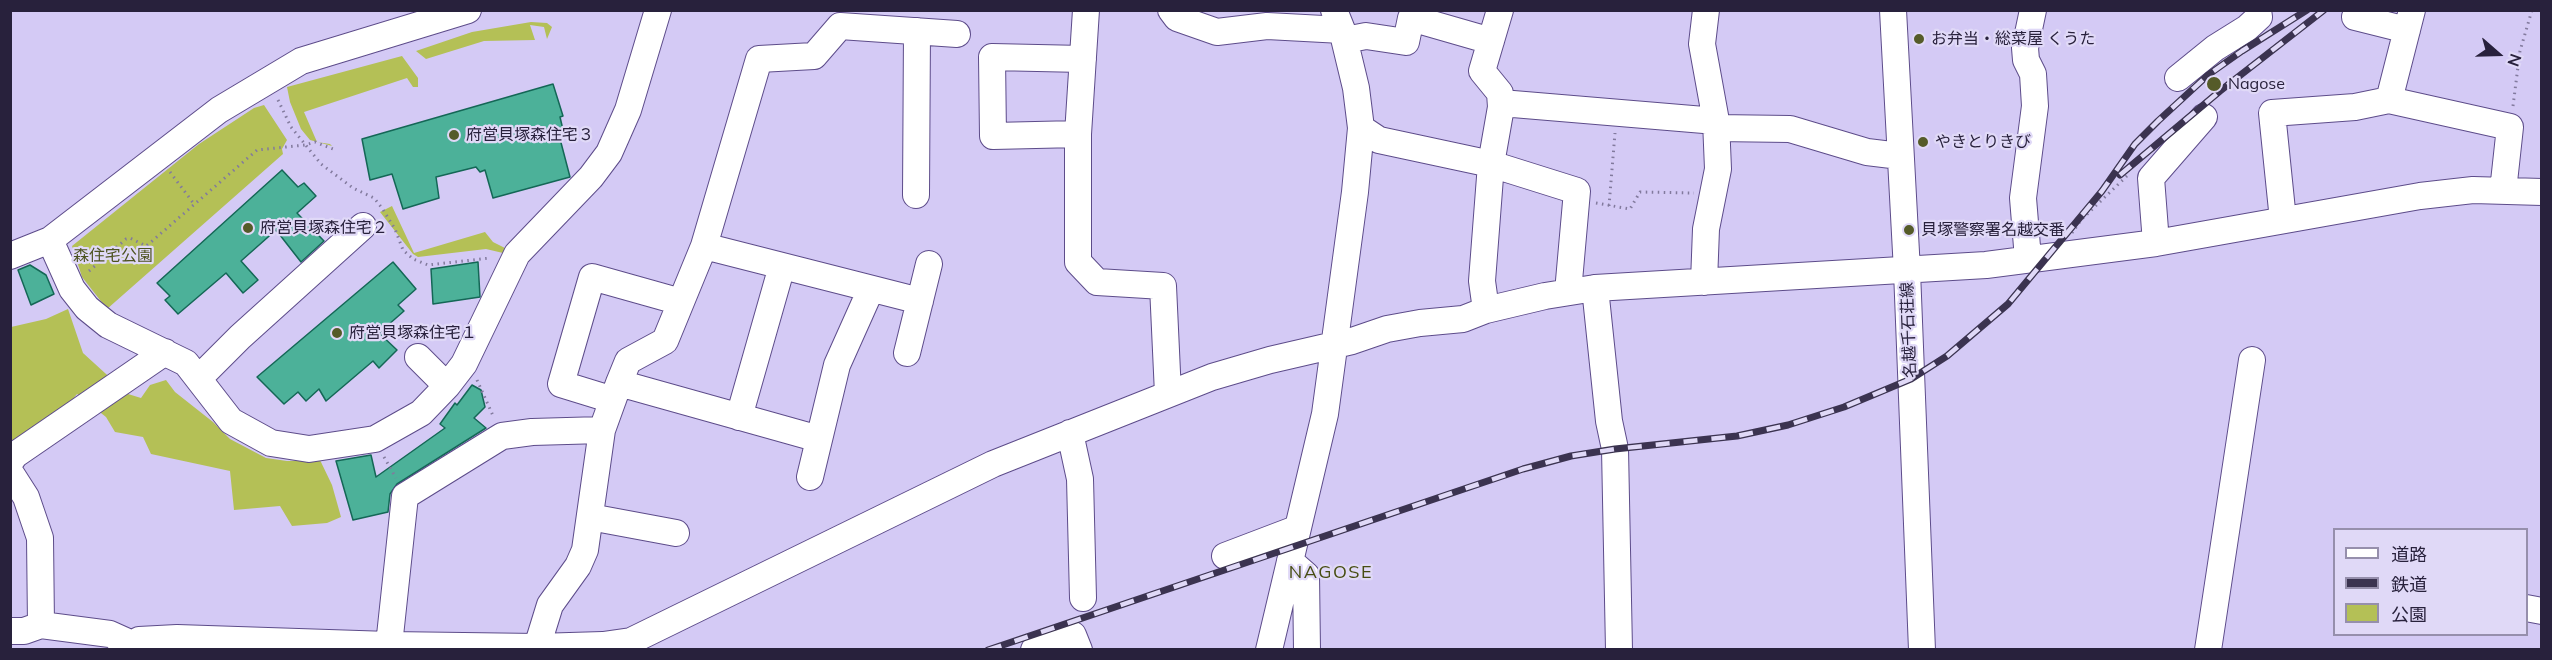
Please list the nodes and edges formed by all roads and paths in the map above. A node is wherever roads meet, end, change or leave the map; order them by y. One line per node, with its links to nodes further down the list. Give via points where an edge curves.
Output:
1 (468, 10): 18 (street, via 301,62)
2 (658, 10): 47 (street, via 628,110 609,153)
3 (1086, 10): 17 (street)
4 (1171, 10): 13 (street, via 1177,18 1217,32 1267,26)
5 (1500, 10): 16 (street)
6 (1706, 10): 24 (street, via 1702,44)
7 (1893, 10): 31 (street, 名越千石荘線)
8 (2033, 10): 49 (street, via 2025,48 2035,106 2023,198)
9 (2258, 10): 19 (street, via 2259,17 2247,28)
10 (2532, 10): 25 (path, via 2520,51)
11 (2355, 17): 12 (street)
12 (2409, 20): 20 (street)
13 (1340, 27): 16 (street, via 1366,36 1406,42 1411,18); 26 (street, via 1356,88)
14 (917, 31): 15 (street); 37 (street); 45 (street, via 840,26 814,56 759,58)
15 (957, 34)
16 (1491, 41): 21 (street, via 1482,71 1500,93)
17 (1083, 59): 27 (street); 27 (street, via 992,57 993,136)
18 (271, 78): 28 (path, via 281,110); 30 (street, via 219,110)
19 (2178, 78)
20 (2389, 100): 25 (street); 41 (street, via 2355,107 2272,113)
21 (1501, 103): 22 (street); 32 (street)
22 (1616, 113): 24 (street); 40 (path)
23 (2204, 117): 44 (street, via 2151,178)
24 (1716, 125): 31 (street, via 1790,129 1867,152); 36 (street, via 1718,169)
25 (2510, 127): 34 (street)
26 (1361, 128): 32 (street, via 1379,140); 61 (street)
27 (1077, 134): 70 (street, via 1078,262 1097,282 1163,286)
28 (305, 145): 29 (path, via 315,142); 39 (path, via 257,150); 47 (path, via 321,164 374,198 395,229 403,250 413,259 428,265)
29 (333, 149)
30 (160, 156): 39 (path); 43 (street)
31 (1900, 156): 53 (street, 名越千石荘線)
32 (1491, 164): 38 (street, via 1577,191); 60 (street, via 1482,281)
33 (2134, 170): 46 (path, via 2071,234)
34 (2503, 191): 35 (street); 41 (street, via 2420,196)
35 (2541, 192)
36 (1713, 193): 40 (path, via 1640,192 1630,209); 54 (street, via 1706,229)
37 (916, 195)
38 (1576, 200): 40 (path); 57 (street)
39 (194, 204): 52 (path, via 146,246 126,239)
40 (1609, 206)
41 (2283, 220): 44 (street)
42 (363, 226): 66 (street)
43 (50, 240): 48 (street); 62 (street, via 72,289 87,308 108,325)
44 (2156, 243): 46 (street)
45 (704, 246): 51 (street); 59 (street)
46 (2072, 253): 49 (street)
47 (517, 254): 68 (street, via 464,364)
48 (10, 255)
49 (2028, 259): 53 (street)
50 (929, 264): 58 (street)
51 (782, 266): 56 (street); 71 (street)
52 (89, 271)
53 (1907, 271): 54 (street); 99 (street, 名越千石荘線)
54 (1704, 282): 55 (street)
55 (1595, 288): 57 (street); 98 (street, via 1609,421 1616,449)
56 (871, 289): 58 (street); 75 (street, via 837,365)
57 (1568, 292): 60 (street)
58 (920, 301): 63 (street)
59 (681, 302): 69 (street, via 665,341 628,361); 69 (street, via 592,277 561,384)
60 (1486, 310): 61 (street, via 1463,319 1387,329)
61 (1333, 345): 70 (street, via 1222,374); 82 (street, via 1325,414)
62 (165, 352): 66 (street, via 186,363); 77 (street, via 15,454)
63 (907, 353)
64 (418, 357): 68 (street)
65 (2252, 360): 100 (street)
66 (199, 378): 76 (street, via 231,421 271,443 309,449)
67 (477, 379): 74 (path)
68 (447, 386): 76 (street, via 422,413)
69 (616, 392): 71 (street); 72 (street)
70 (1168, 394): 73 (street)
71 (739, 417): 75 (street)
72 (602, 430): 74 (street); 81 (street)
73 (1070, 433): 86 (street, via 1080,479); 93 (street, via 993,464 631,641)
74 (501, 436): 80 (street)
75 (819, 439): 79 (street)
76 (375, 440): 80 (path)
77 (10, 462)
78 (10, 472): 87 (street, via 26,497 40,538)
79 (810, 477)
80 (405, 496): 90 (street)
81 (590, 517): 83 (street); 93 (street, via 585,550 550,605)
82 (1296, 529): 84 (street); 85 (street)
83 (676, 533)
84 (1225, 556)
85 (1290, 561): 96 (street); 97 (street, via 1305,576)
86 (1083, 598)
87 (41, 625): 88 (street, via 24,632); 91 (street, via 110,634)
88 (10, 632)
89 (223, 644): 90 (street); 91 (street, via 158,639)
90 (388, 645): 92 (street)
91 (125, 646)
92 (467, 647): 93 (street)
93 (537, 647)
94 (1034, 650): 95 (street, via 1072,635)
95 (1079, 650)
96 (1269, 650)
97 (1307, 650)
98 (1618, 650)
99 (1922, 650)
100 (2208, 650)

